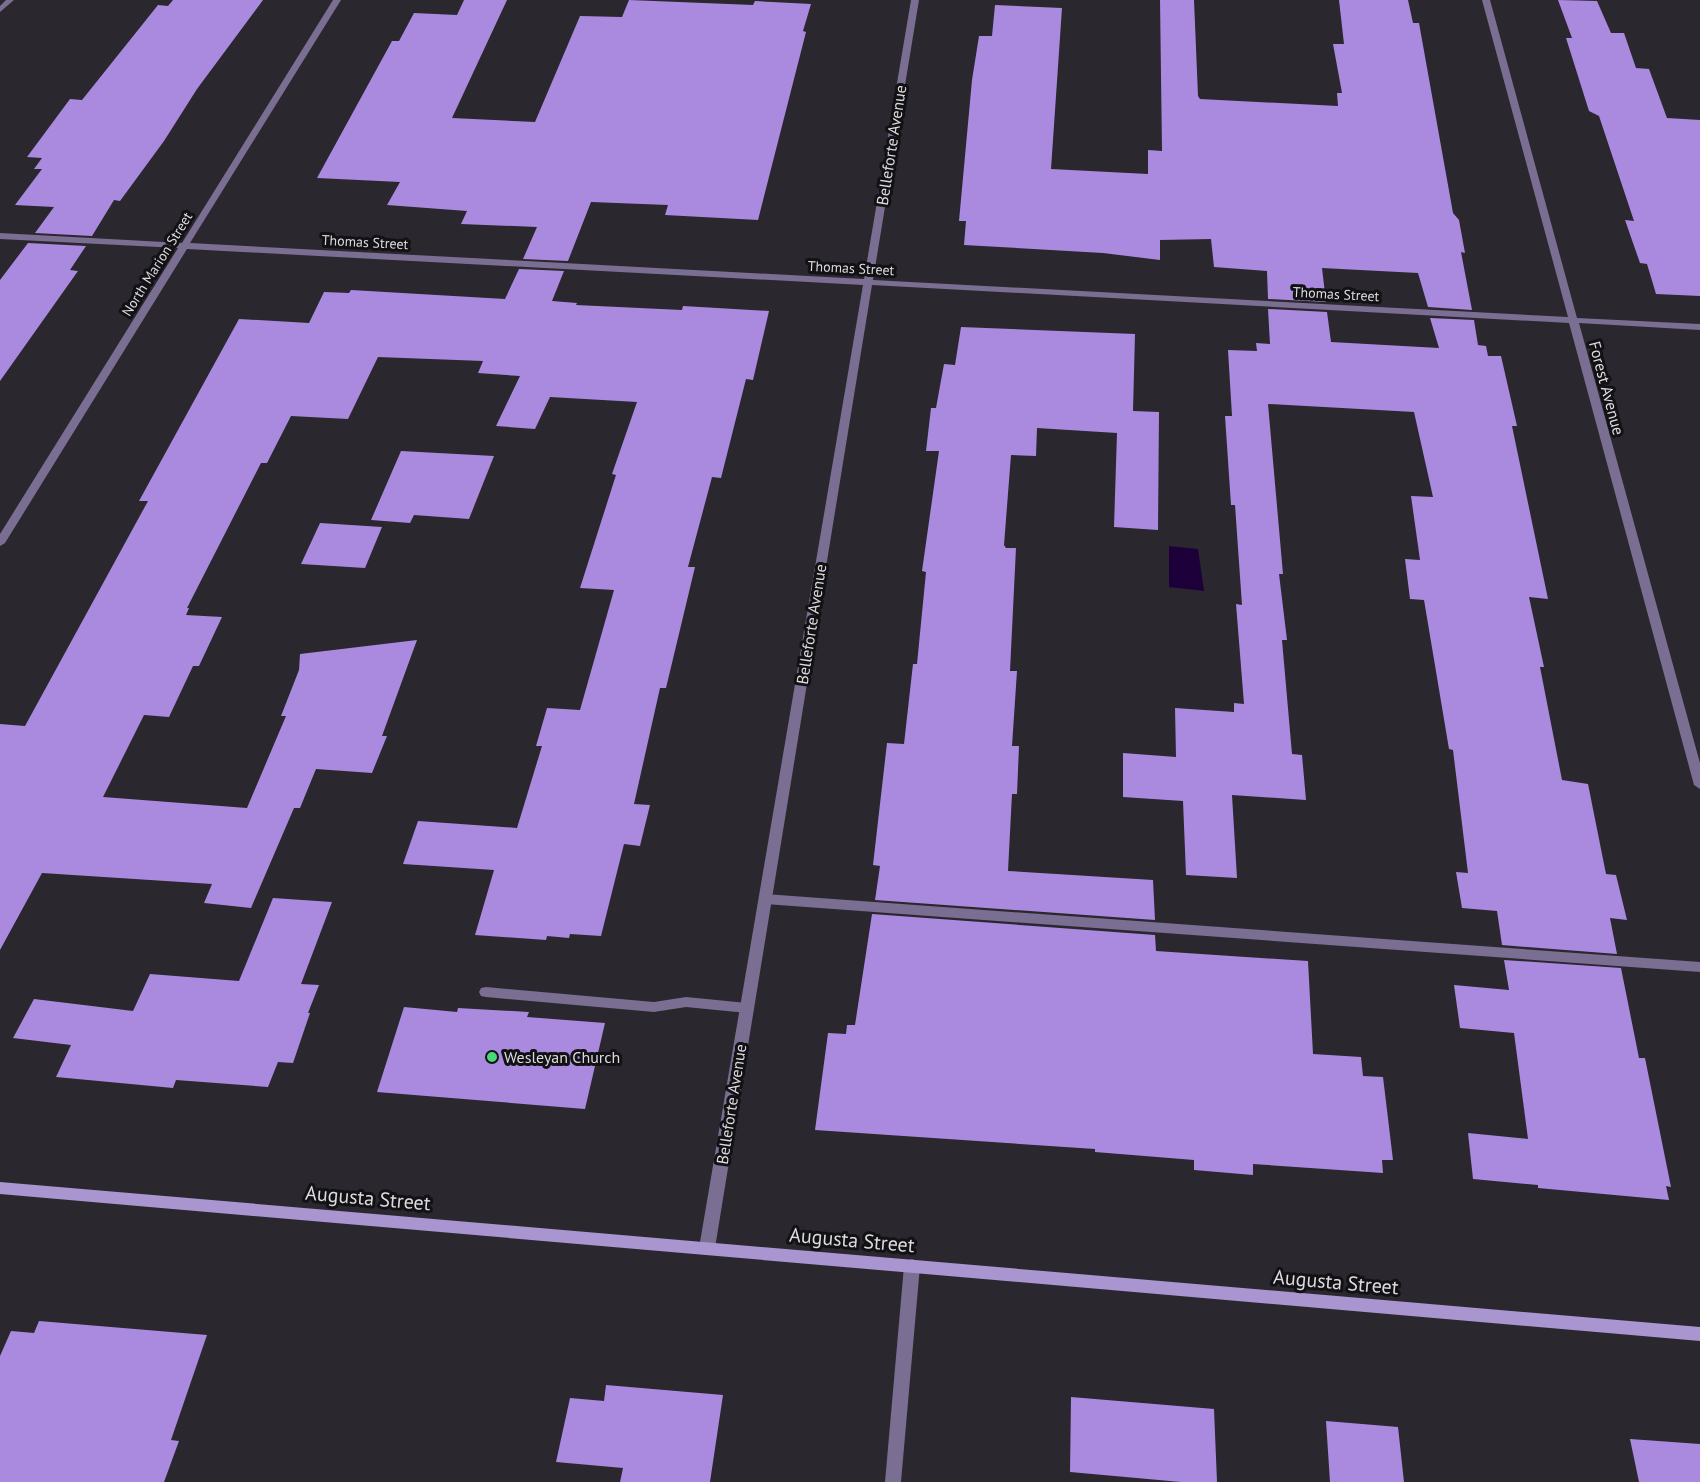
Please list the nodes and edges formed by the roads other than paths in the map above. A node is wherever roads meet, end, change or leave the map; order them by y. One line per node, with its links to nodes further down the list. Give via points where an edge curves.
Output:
1 (9, 0): 5 (street)
2 (338, 0): 7 (street, North Marion Street)
3 (915, 0): 8 (street, Belleforte Avenue)
4 (1486, 0): 9 (street, Forest Avenue)
5 (0, 10)
6 (0, 236): 7 (street, Thomas Street)
7 (184, 246): 8 (street, Thomas Street); 11 (street, North Marion Street)
8 (868, 283): 9 (street, Thomas Street); 13 (street, Belleforte Avenue)
9 (1573, 321): 10 (street, Thomas Street); 12 (street, Forest Avenue)
10 (1700, 327)
11 (0, 543)
12 (1700, 785)
13 (765, 899): 14 (street); 16 (street, Belleforte Avenue)
14 (1700, 967)
15 (486, 992): 16 (street, via 654,1007 686,1002)
16 (747, 1008): 18 (street, Belleforte Avenue)
17 (0, 1188): 18 (street, Augusta Street)
18 (707, 1248): 19 (street, Augusta Street)
19 (912, 1266): 20 (street, Augusta Street); 21 (street)
20 (1700, 1334)
21 (893, 1482)

